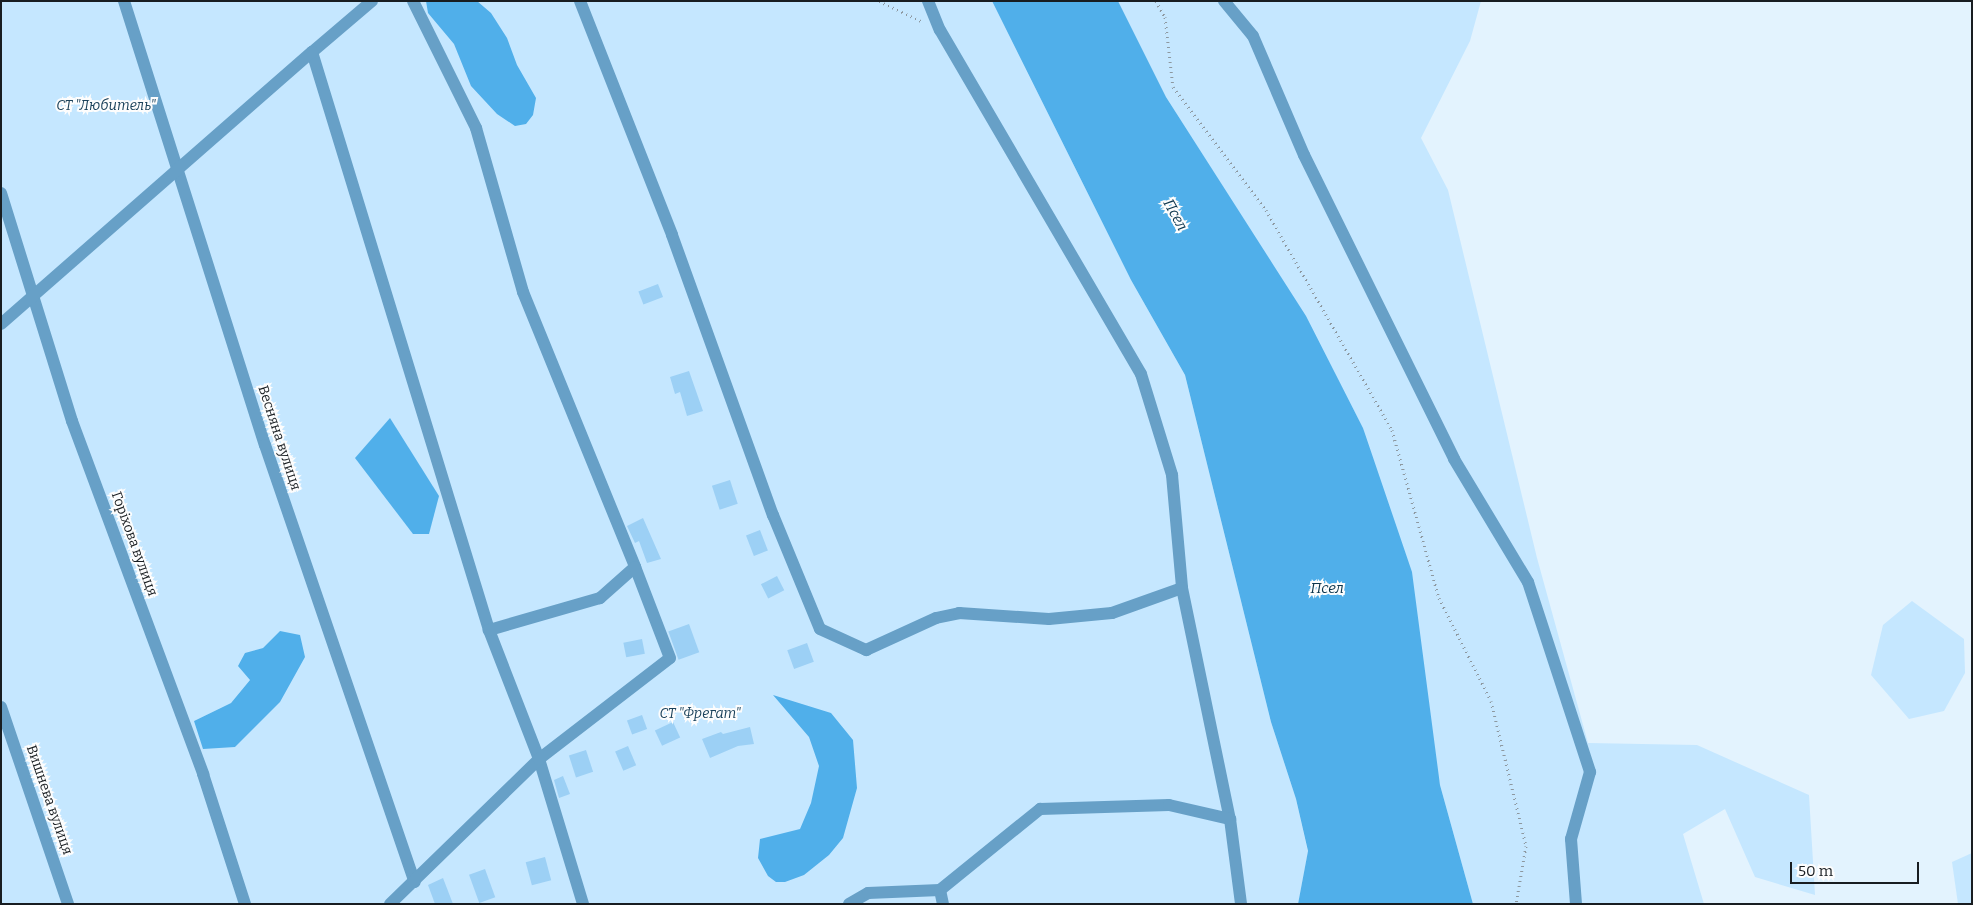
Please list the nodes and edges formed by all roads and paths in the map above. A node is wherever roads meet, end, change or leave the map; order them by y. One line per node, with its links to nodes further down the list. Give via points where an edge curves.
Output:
1 (124, 1): 11 (street, Весняна вулиця)
2 (372, 1): 10 (street)
3 (413, 1): 15 (street, via 476,128 523,292)
4 (580, 1): 16 (street, via 672,235 773,515 820,629 866,650 936,618 958,612 1049,619 1112,614)
5 (879, 1): 9 (path)
6 (928, 1): 9 (street)
7 (1156, 1): 30 (path, via 1165,17 1173,87 1266,210 1392,430 1439,598 1491,701 1526,846)
8 (1224, 1): 31 (street, via 1253,36 1304,155 1454,459 1528,582 1590,772 1571,839)
9 (940, 30): 16 (street, via 1142,374 1172,475)
10 (312, 52): 11 (street); 17 (street)
11 (176, 173): 13 (street); 21 (street, Весняна вулиця)
12 (1, 193): 13 (street, Горіхова вулиця)
13 (31, 296): 14 (street); 24 (street, Горіхова вулиця, via 72,421 203,774)
14 (1, 324)
15 (635, 567): 17 (street, via 600,598); 19 (street, via 670,658)
16 (1182, 588): 20 (street)
17 (489, 630): 19 (street)
18 (1, 707): 23 (street, Вишнева вулиця)
19 (539, 759): 21 (street); 26 (street)
20 (1230, 819): 22 (street, via 1169,805 1040,808); 29 (street)
21 (415, 882): 25 (street)
22 (940, 890): 27 (street, via 868,893); 28 (street)
23 (68, 904)
24 (245, 904)
25 (390, 904)
26 (582, 904)
27 (849, 904)
28 (943, 904)
29 (1241, 904)
30 (1516, 904)
31 (1576, 904)

